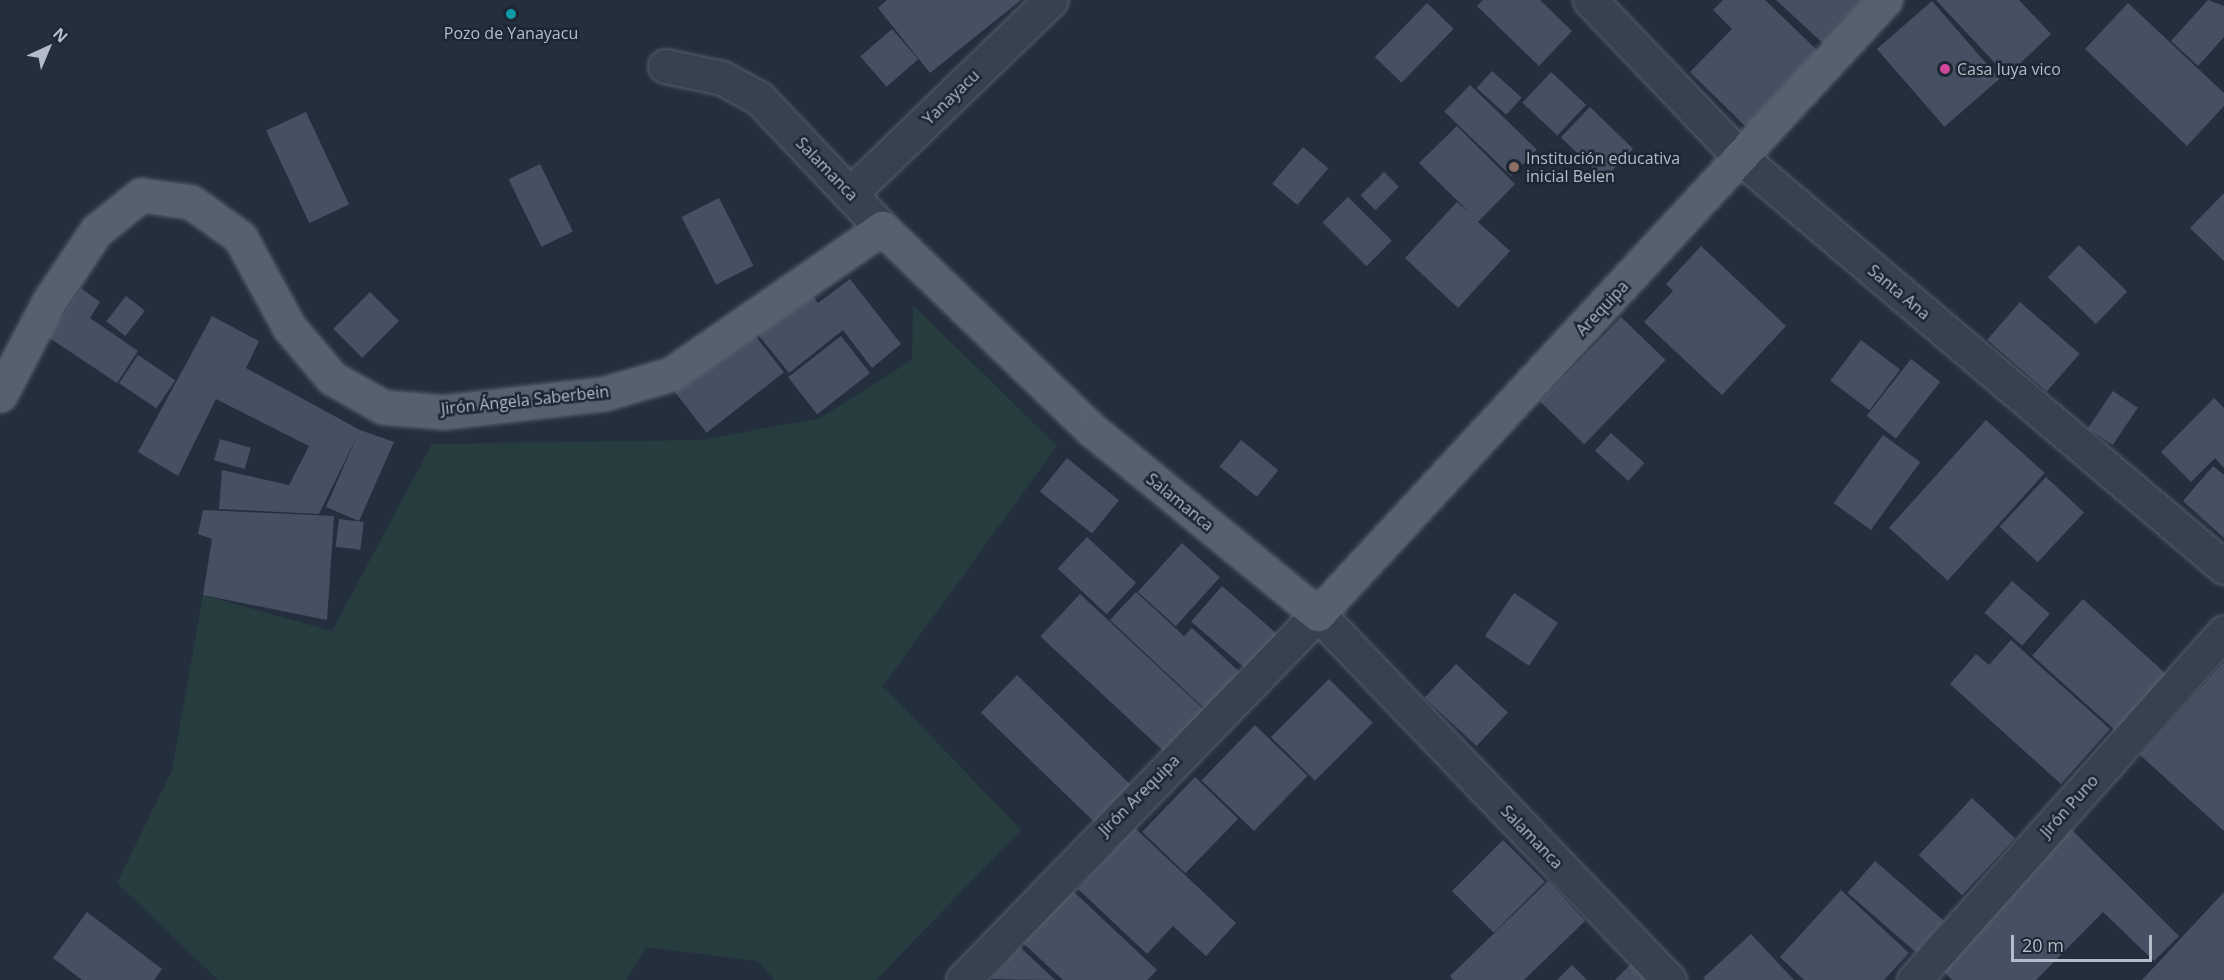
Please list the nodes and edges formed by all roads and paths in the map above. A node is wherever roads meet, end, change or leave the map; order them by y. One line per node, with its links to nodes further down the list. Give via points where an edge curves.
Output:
1 (1052, 0): 6 (street, Yanayacu)
2 (1590, 0): 5 (street, Santa Ana)
3 (1885, 0): 5 (main road, Arequipa)
4 (665, 66): 6 (street, Salamanca, via 722,78 759,99)
5 (1741, 158): 9 (street, Santa Ana); 10 (main road, Arequipa)
6 (850, 194): 7 (street, Salamanca)
7 (882, 228): 8 (main road, Jirón Ángela Saberbein, via 671,374 603,394 444,412 383,407 332,378 289,327 240,237 191,202 141,195 96,231 48,303); 10 (main road, Salamanca, via 1092,430)
8 (0, 395)
9 (2224, 567)
10 (1318, 614): 12 (street, Jirón Arequipa); 13 (street, Salamanca)
11 (2224, 632): 14 (street, Jirón Puno)
12 (963, 980)
13 (1669, 980)
14 (1914, 980)

